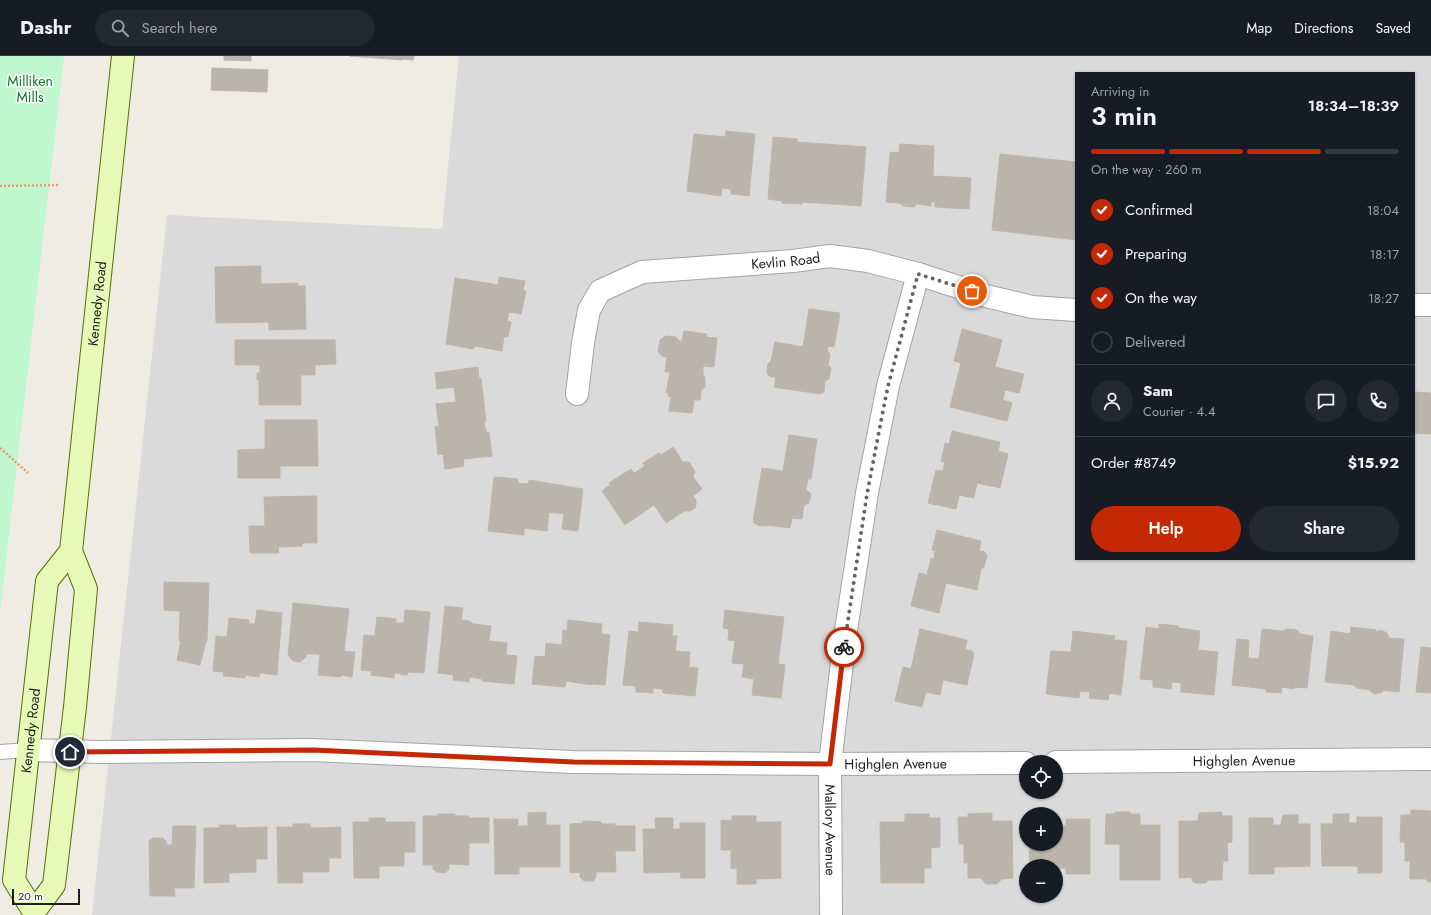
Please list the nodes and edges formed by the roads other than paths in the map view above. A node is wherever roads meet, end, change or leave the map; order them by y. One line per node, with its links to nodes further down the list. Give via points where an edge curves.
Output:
1 (124, 56): 7 (main road, Kennedy Road)
2 (918, 274): 5 (street, Kevlin Road, via 986,296 1032,307); 6 (street, Kevlin Road, via 868,261 830,256 642,272 600,291 589,310); 14 (street, Mallory Avenue, via 888,386 867,494 845,637)
3 (1415, 305): 4 (street)
4 (1431, 305)
5 (1075, 310)
6 (577, 394)
7 (71, 551): 8 (main road, Kennedy Road, via 47,581); 10 (main road, Kennedy Road, via 86,589)
8 (29, 750): 9 (lane); 10 (street, Highglen Avenue); 15 (main road, Kennedy Road, via 14,880)
9 (0, 752)
10 (70, 752): 14 (street, Highglen Avenue, via 313,750 574,762); 15 (main road, Kennedy Road, via 54,885)
11 (1431, 759): 13 (street, Highglen Avenue)
12 (1019, 762): 14 (street, Highglen Avenue)
13 (1063, 762)
14 (830, 764): 16 (street, Mallory Avenue)
15 (34, 914)
16 (831, 915)

